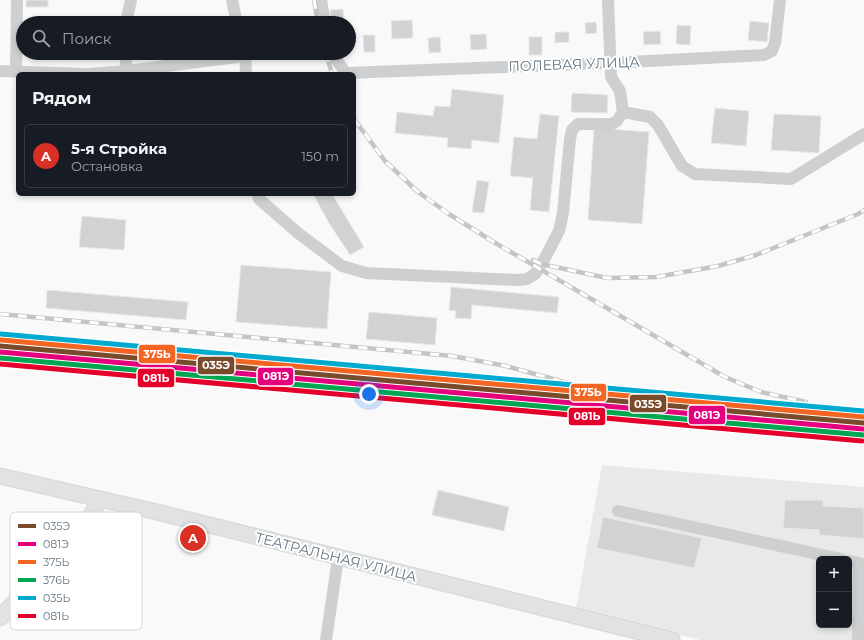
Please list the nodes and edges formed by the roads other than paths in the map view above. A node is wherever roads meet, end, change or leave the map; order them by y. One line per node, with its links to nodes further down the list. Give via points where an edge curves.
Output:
1 (17, 0): 7 (street)
2 (131, 0): 8 (street)
3 (232, 0): 9 (street)
4 (321, 0): 10 (street)
5 (608, 0): 16 (street)
6 (780, 0): 16 (street, ПОЛЕВАЯ УЛИЦА, via 775,43 772,51 764,55)
7 (17, 16)
8 (128, 16)
9 (235, 16)
10 (324, 16)
11 (16, 60): 19 (street)
12 (126, 60): 18 (street)
13 (203, 60): 18 (street)
14 (245, 60): 21 (street)
15 (337, 60): 22 (street, ПОЛЕВАЯ УЛИЦА)
16 (610, 63): 23 (street, ПОЛЕВАЯ УЛИЦА); 24 (street, via 611,77 620,91)
17 (0, 71): 19 (street)
18 (127, 71): 20 (street)
19 (16, 72)
20 (114, 72)
21 (246, 72)
22 (345, 72)
23 (356, 73)
24 (623, 112): 25 (street, via 650,117 658,125 682,166 695,174 791,179); 26 (street, via 612,124 578,124 572,130 559,231 535,274 527,279 366,273 342,266 298,233)
25 (864, 134)
26 (259, 196)
27 (0, 476): 28 (main road, ТЕАТРАЛЬНАЯ УЛИЦА)
28 (100, 499): 30 (main road); 32 (main road, ТЕАТРАЛЬНАЯ УЛИЦА)
29 (618, 511): 31 (street)
30 (93, 512)
31 (827, 556)
32 (338, 558): 36 (street); 37 (main road, ТЕАТРАЛЬНАЯ УЛИЦА)
33 (852, 562): 38 (street, via 859,563)
34 (10, 607): 35 (main road)
35 (0, 618)
36 (326, 640)
37 (672, 640)
38 (858, 640)

